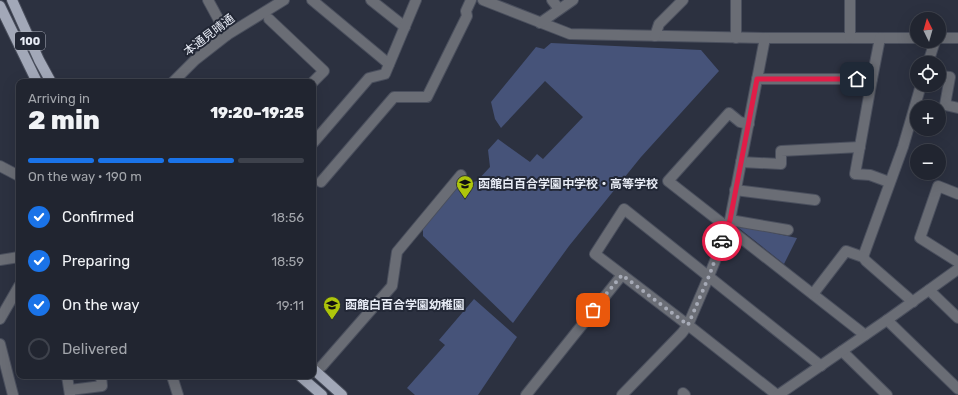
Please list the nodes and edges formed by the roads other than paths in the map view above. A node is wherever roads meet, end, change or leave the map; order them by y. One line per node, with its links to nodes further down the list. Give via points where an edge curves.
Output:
1 (12, 0): 31 (main road, 100)
2 (208, 0): 19 (street)
3 (312, 0): 28 (street)
4 (371, 0): 18 (street)
5 (416, 0): 18 (street)
6 (471, 0): 45 (street, via 466,11 467,16 427,97 394,98)
7 (482, 0): 17 (street)
8 (552, 0): 15 (street)
9 (573, 0): 15 (street)
10 (683, 0): 20 (street, via 658,24)
11 (736, 0): 21 (street)
12 (850, 0): 23 (street)
13 (277, 2): 19 (street, 本通見晴通)
14 (0, 6): 30 (main road, 100)
15 (560, 9): 17 (street)
16 (269, 19): 33 (street, via 324,71)
17 (540, 23): 20 (street, via 570,34)
18 (405, 27): 28 (street)
19 (227, 35): 32 (street, 本通見晴通, via 194,60)
20 (655, 36): 21 (street)
21 (736, 38): 22 (street)
22 (765, 38): 23 (street); 34 (street)
23 (850, 38): 24 (street)
24 (880, 38): 25 (street); 35 (street)
25 (910, 38)
26 (946, 38): 27 (street)
27 (958, 38)
28 (389, 64): 39 (street, via 385,74 369,78)
29 (946, 77): 37 (street, via 950,77 946,105)
30 (36, 79)
31 (48, 79)
32 (176, 79)
33 (316, 79)
34 (757, 79): 35 (street); 38 (street)
35 (872, 79): 40 (street)
36 (919, 92): 46 (street)
37 (958, 108)
38 (748, 124): 41 (street); 50 (street, via 740,122 729,113 668,181)
39 (316, 140)
40 (860, 147): 41 (street, via 780,151 781,164); 46 (street, via 856,174 870,175)
41 (741, 162): 47 (street)
42 (0, 166): 43 (street)
43 (16, 174)
44 (461, 175): 71 (street, via 397,252 392,286)
45 (321, 182)
46 (889, 182): 53 (street)
47 (735, 190): 49 (street); 50 (street)
48 (958, 194): 55 (street, via 938,186 920,238)
49 (815, 200)
50 (729, 224): 51 (street); 58 (street); 61 (street)
51 (788, 230)
52 (16, 257): 54 (street)
53 (863, 257): 61 (street, via 846,251); 62 (street)
54 (0, 260)
55 (958, 262)
56 (958, 269): 59 (street)
57 (622, 275): 58 (street, via 595,254 624,209); 66 (street); 82 (street)
58 (709, 276): 66 (street); 70 (street)
59 (929, 290): 62 (street); 63 (street)
60 (16, 291): 64 (street)
61 (813, 294): 67 (street)
62 (913, 302): 65 (street)
63 (958, 318)
64 (0, 319)
65 (887, 320): 67 (street); 76 (street)
66 (688, 325): 83 (street); 84 (street)
67 (865, 335): 69 (street)
68 (0, 344): 78 (street)
69 (842, 351): 70 (street); 85 (street)
70 (822, 366): 84 (street)
71 (317, 367): 81 (main road)
72 (68, 379): 77 (street)
73 (101, 379): 77 (street, via 102,386)
74 (173, 379): 79 (street)
75 (303, 379): 80 (main road)
76 (958, 389)
77 (70, 392)
78 (13, 395)
79 (178, 395)
80 (322, 395)
81 (342, 395)
82 (526, 395)
83 (622, 395)
84 (778, 395)
85 (887, 395)

